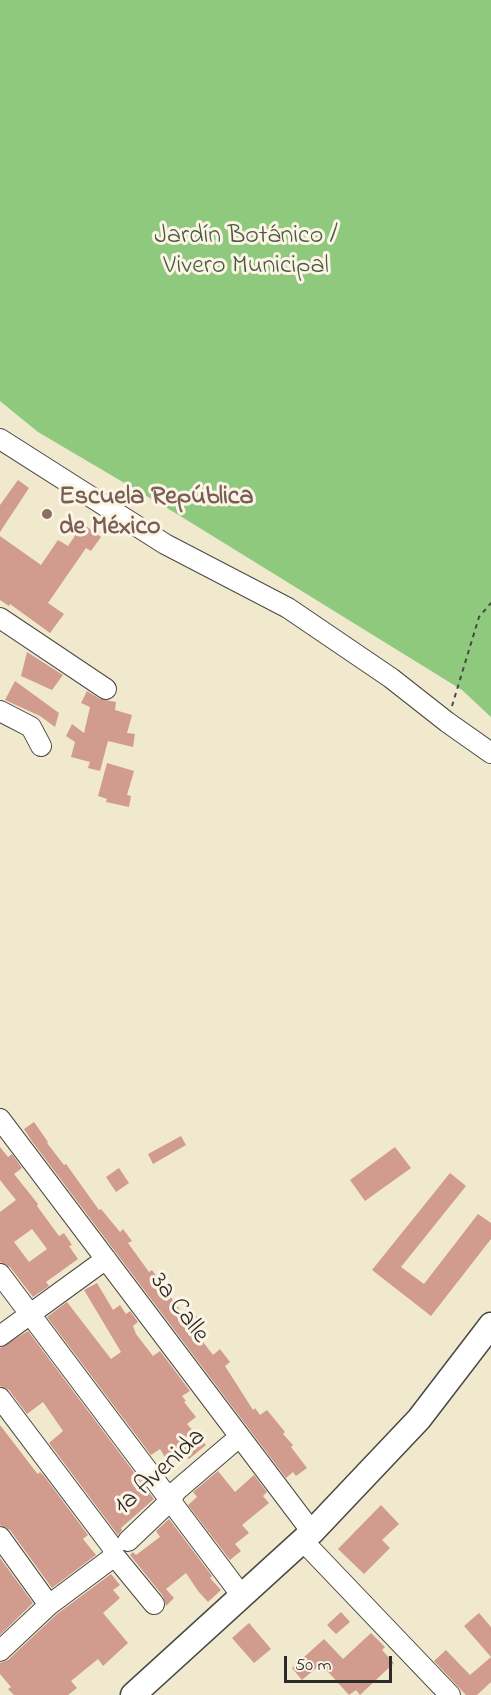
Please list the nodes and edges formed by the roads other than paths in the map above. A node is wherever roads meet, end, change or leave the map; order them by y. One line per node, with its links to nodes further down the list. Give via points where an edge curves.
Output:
1 (0, 440): 6 (street, via 165,544 288,608)
2 (0, 618): 3 (street)
3 (106, 689)
4 (0, 711): 5 (street, via 31,727)
5 (41, 746)
6 (491, 753)
7 (0, 1119): 8 (street, 3a Calle)
8 (106, 1259): 10 (street); 16 (street, 3a Calle)
9 (0, 1274): 10 (street)
10 (29, 1314): 12 (street); 15 (street)
11 (491, 1325): 16 (main road, via 419,1419)
12 (0, 1336)
13 (0, 1398): 18 (street, via 113,1548)
14 (231, 1444): 15 (street, 1a Avenida, via 176,1491)
15 (171, 1500): 18 (street, 1a Avenida); 19 (street)
16 (307, 1536): 19 (main road); 24 (street, 3a Calle)
17 (0, 1537): 21 (street)
18 (121, 1547): 20 (street); 21 (street, 1a Avenida)
19 (242, 1596): 23 (main road)
20 (154, 1604)
21 (49, 1605): 22 (street, 1a Avenida)
22 (0, 1651)
23 (133, 1695)
24 (450, 1695)

